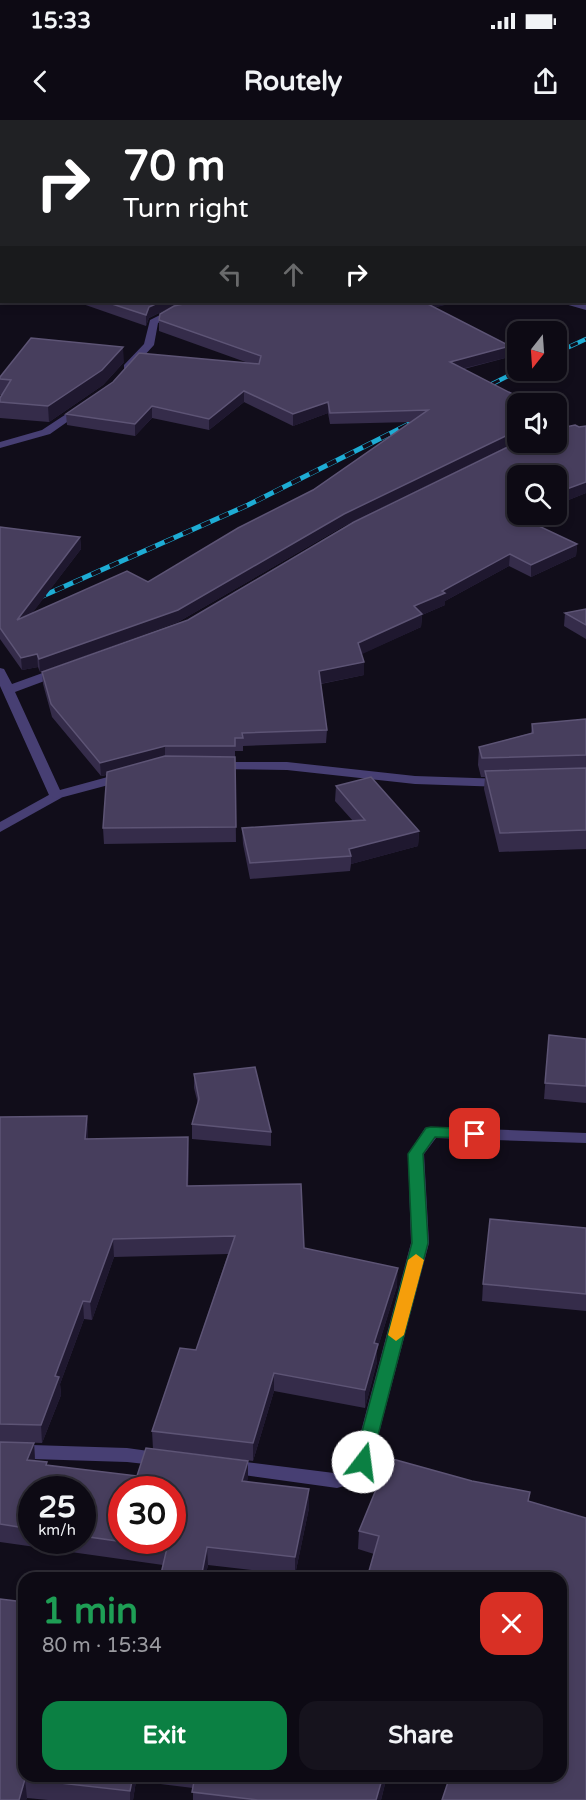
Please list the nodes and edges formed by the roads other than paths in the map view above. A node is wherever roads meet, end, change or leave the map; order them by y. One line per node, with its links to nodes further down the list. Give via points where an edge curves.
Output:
1 (212, 303): 2 (street, via 171,313 153,322 149,345)
2 (122, 374)
3 (94, 399): 4 (street, via 46,432)
4 (0, 445)
5 (73, 665): 7 (street)
6 (0, 672): 7 (street)
7 (8, 690): 11 (street)
8 (198, 766): 10 (street, via 287,766 415,780)
9 (143, 771): 11 (street)
10 (518, 782)
11 (56, 795): 12 (street)
12 (0, 828)
13 (586, 1138): 16 (street, via 431,1132 416,1154 420,1243 363,1462 337,1481)
14 (0, 1451): 15 (street, via 127,1455)
15 (185, 1462)
16 (208, 1465)

